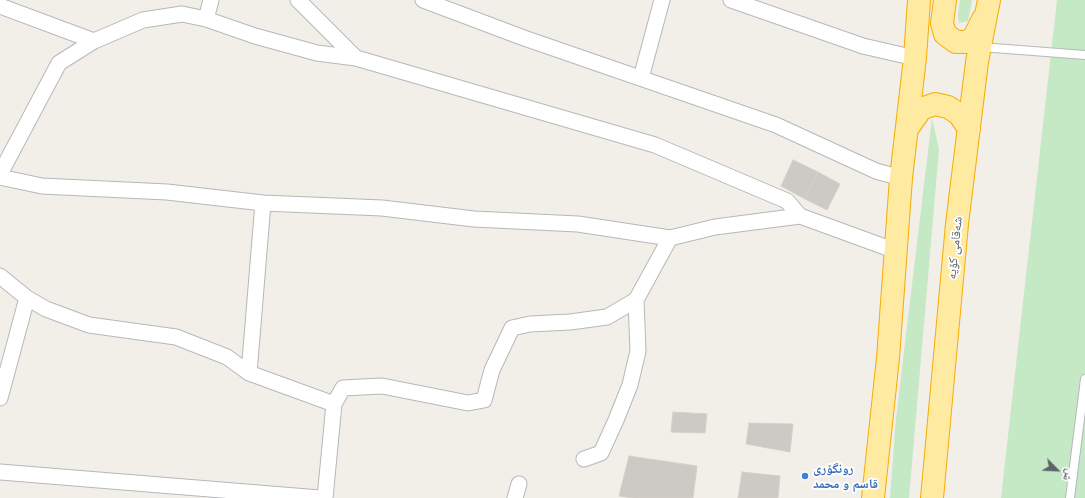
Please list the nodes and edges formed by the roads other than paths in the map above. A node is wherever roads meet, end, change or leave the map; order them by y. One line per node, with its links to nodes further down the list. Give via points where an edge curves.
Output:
1 (211, 0): 10 (street)
2 (298, 0): 14 (street)
3 (424, 0): 16 (street)
4 (662, 0): 16 (street)
5 (731, 0): 15 (street, via 863,46)
6 (919, 0): 15 (highway)
7 (945, 0): 8 (highway, via 942,23 945,34 956,42 966,42 974,37)
8 (988, 5): 12 (highway, شەقامی کۆیە)
9 (0, 6): 11 (street)
10 (206, 19): 11 (street, via 182,14 143,20); 14 (street, via 317,53)
11 (94, 41): 19 (street, via 59,63)
12 (980, 47): 13 (lane); 18 (highway, شەقامی کۆیە)
13 (1085, 55)
14 (356, 58): 22 (street, via 655,145 787,201)
15 (915, 58): 17 (highway)
16 (641, 78): 20 (street, via 776,125 876,170)
17 (907, 129): 18 (highway, via 921,109 935,104 948,107 959,114); 20 (highway)
18 (969, 129): 37 (highway, شەقامی کۆیە, via 957,224)
19 (0, 176): 21 (street, via 42,186 167,192)
20 (901, 178): 24 (highway)
21 (263, 203): 23 (street, via 382,208 474,219 578,224); 28 (street)
22 (800, 216): 23 (street, via 715,226); 24 (street)
23 (670, 238): 27 (street)
24 (896, 251): 36 (highway)
25 (0, 276): 26 (street)
26 (27, 298): 28 (street, via 46,309 89,325 176,337 227,357); 30 (street)
27 (636, 300): 31 (street, via 606,316 512,328 492,370 484,400 468,403 382,386 343,388); 32 (street, via 638,351 630,385 601,453)
28 (249, 373): 31 (street)
29 (1085, 379): 38 (lane)
30 (0, 398)
31 (334, 404): 35 (street)
32 (584, 459)
33 (0, 472): 34 (street)
34 (320, 498)
35 (325, 498)
36 (873, 498)
37 (932, 498)
38 (1070, 498)

